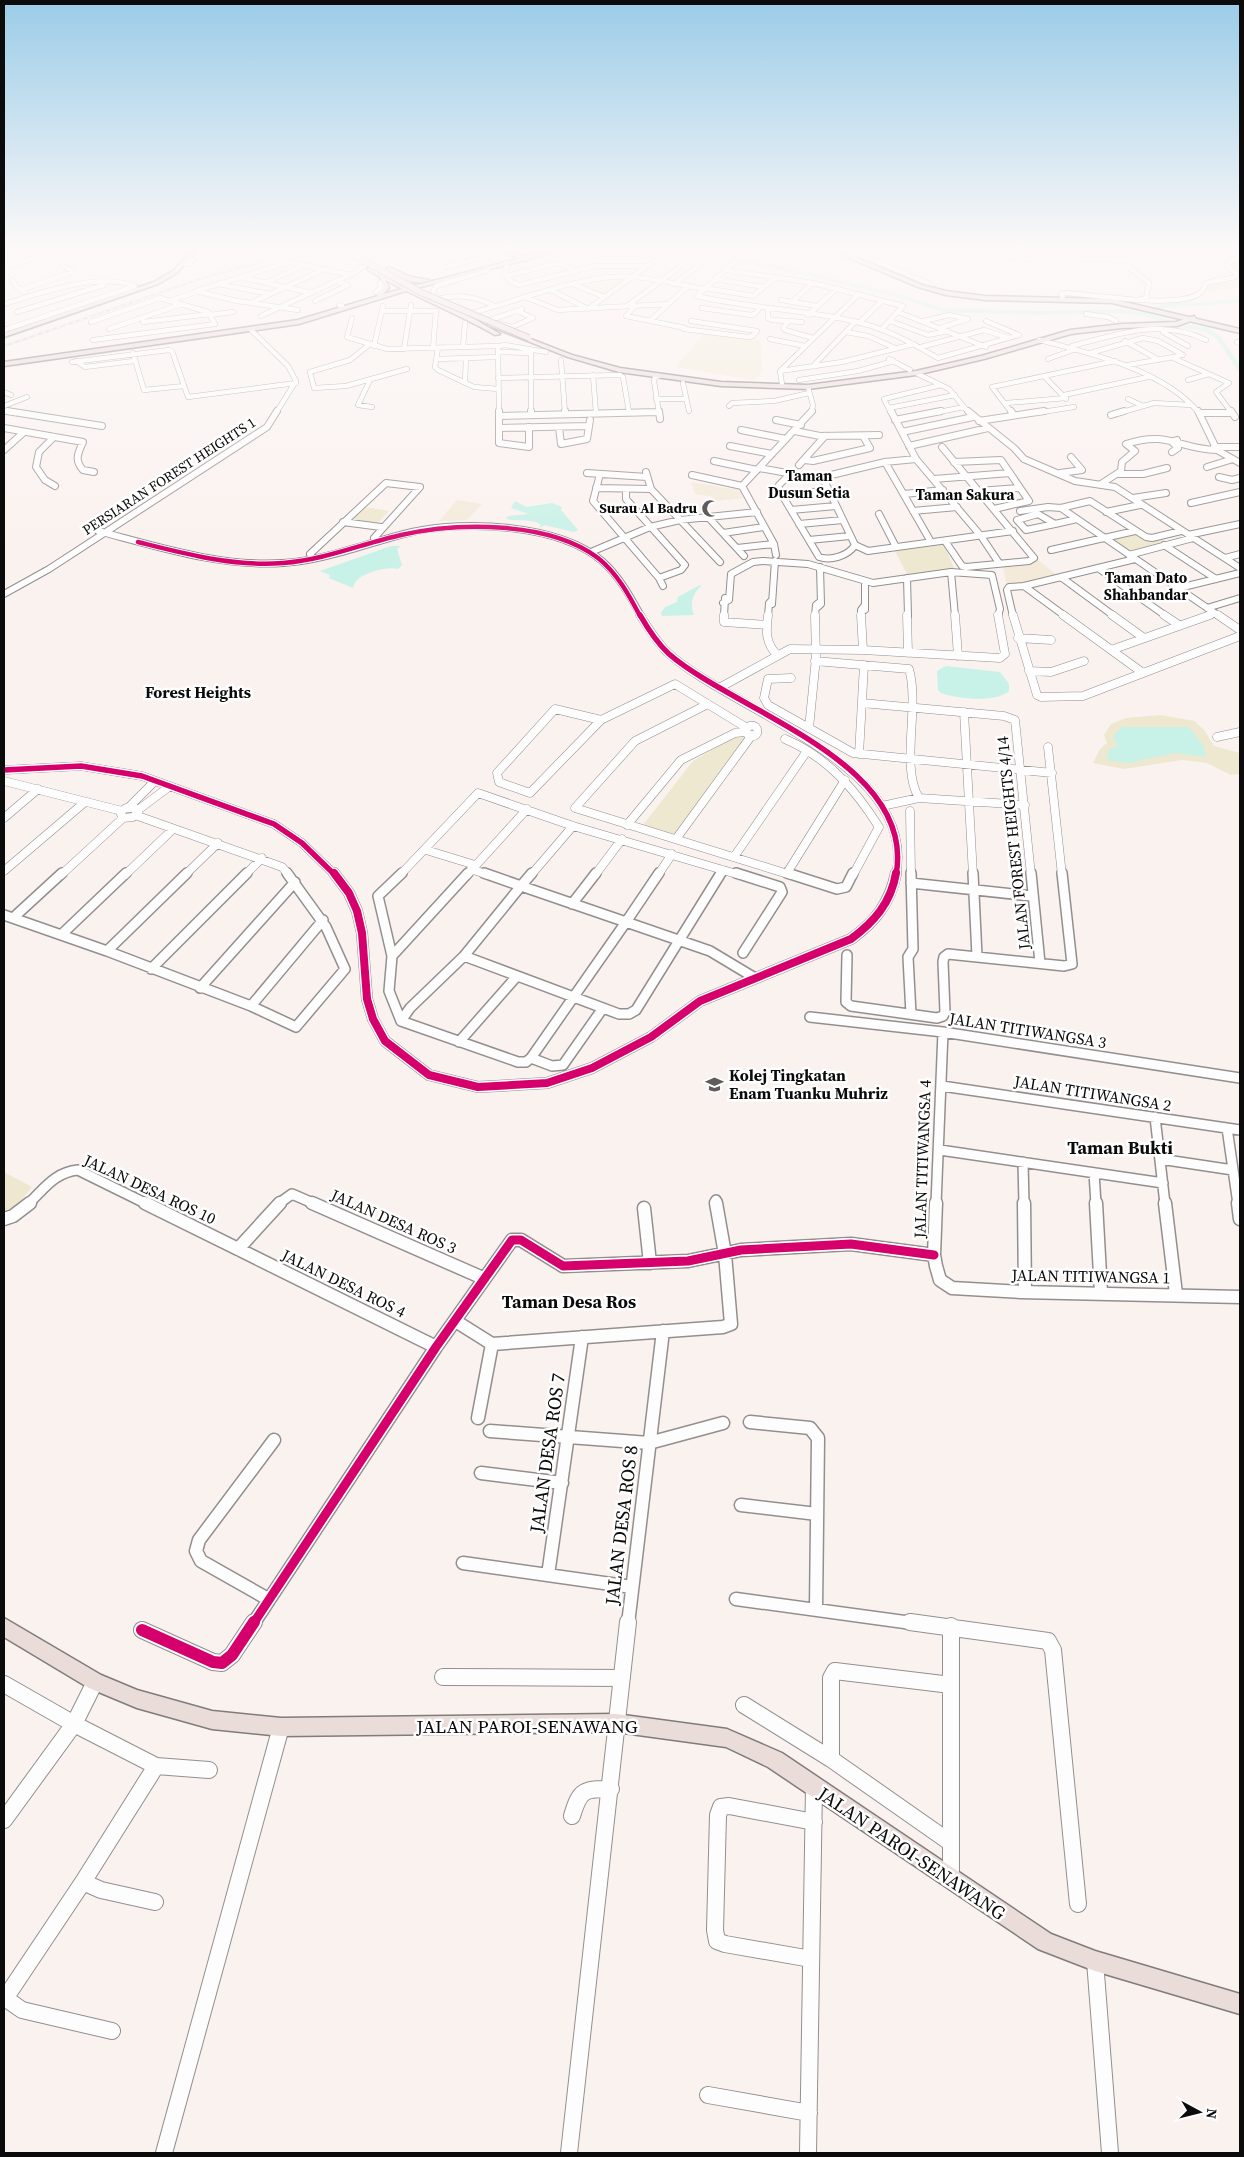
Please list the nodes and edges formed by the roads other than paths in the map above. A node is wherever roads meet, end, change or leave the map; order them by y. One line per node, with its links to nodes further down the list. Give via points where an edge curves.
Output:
1 (498, 352): 56 (street)
2 (61, 353): 35 (highway)
3 (75, 353): 35 (highway)
4 (150, 353): 28 (street)
5 (173, 353): 65 (street)
6 (265, 353): 62 (street, via 280,365)
7 (273, 353): 62 (street, via 284,362)
8 (362, 353): 57 (street, via 350,361 310,373 314,388)
9 (436, 353): 34 (street)
10 (494, 353): 31 (street)
11 (520, 353): 54 (street, via 531,353)
12 (549, 353): 42 (main road)
13 (565, 353): 42 (main road)
14 (572, 353): 46 (main road, bridge)
15 (574, 353): 46 (main road)
16 (798, 353): 47 (street)
17 (826, 353): 44 (street, via 815,364)
18 (877, 353): 39 (street); 44 (street)
19 (930, 353): 20 (street, via 938,358)
20 (958, 353)
21 (979, 353): 48 (main road)
22 (999, 353): 48 (main road)
23 (1063, 353): 32 (street)
24 (1090, 353): 40 (street)
25 (1112, 353): 43 (street)
26 (1146, 353): 37 (street)
27 (1179, 353): 30 (street)
28 (133, 354): 38 (street); 38 (street, via 74,362 85,367)
29 (1190, 354): 30 (street)
30 (1183, 355): 33 (street)
31 (466, 358): 34 (street); 60 (street)
32 (1048, 358)
33 (1173, 358): 37 (street); 49 (street)
34 (437, 359): 60 (street, via 436,369)
35 (17, 360): 41 (highway)
36 (562, 360): 51 (street)
37 (1159, 360): 43 (street)
38 (134, 361): 65 (street, via 146,391)
39 (894, 361): 48 (street); 58 (street, via 858,371)
40 (1116, 361): 43 (street); 53 (street)
41 (4, 362)
42 (594, 364): 52 (main road)
43 (1128, 364): 55 (street)
44 (817, 366): 47 (street)
45 (406, 369): 57 (street)
46 (636, 369): 63 (main road, via 731,382)
47 (780, 371): 63 (street)
48 (913, 371): 63 (main road, via 841,381); 64 (street); 67 (main road)
49 (1209, 374): 59 (street); 89 (street, via 1229,383 1216,392 1233,415)
50 (593, 375): 51 (street); 86 (street, via 623,377); 88 (street)
51 (562, 376): 54 (street); 91 (street)
52 (659, 376): 67 (main road); 74 (street, via 655,376 654,381)
53 (1044, 376): 72 (street); 76 (street, via 992,387)
54 (531, 377): 56 (street); 90 (street)
55 (1148, 377): 72 (street); 77 (street)
56 (498, 378): 66 (street)
57 (370, 380): 81 (street, via 358,405)
58 (799, 380)
59 (1188, 380)
60 (465, 382): 66 (street, via 481,388)
61 (683, 383): 73 (street)
62 (288, 384): 65 (street, via 200,397 188,397); 182 (street, PERSIARAN FOREST HEIGHTS 1, via 267,427); 195 (street, PERSIARAN FOREST HEIGHTS 1, via 260,427)
63 (782, 384)
64 (941, 385): 70 (street); 83 (street, via 885,398)
65 (184, 386)
66 (498, 389): 94 (street)
67 (808, 390): 79 (street, via 774,401 732,403); 100 (street, via 813,406 811,414)
68 (4, 392): 69 (street)
69 (11, 395)
70 (955, 395): 82 (street); 83 (street)
71 (27, 397): 78 (street)
72 (1065, 397): 76 (street); 92 (street, via 1074,407)
73 (686, 398): 74 (street); 85 (street)
74 (656, 399): 87 (street)
75 (1128, 400): 80 (street)
76 (1006, 403): 92 (street)
77 (1192, 405): 80 (street, via 1162,403); 89 (street)
78 (4, 406)
79 (729, 406)
80 (1143, 406): 93 (street)
81 (372, 407)
82 (964, 407): 95 (street); 98 (street)
83 (889, 408): 98 (street)
84 (4, 411): 101 (street)
85 (688, 411)
86 (629, 412): 87 (street); 88 (street)
87 (658, 412): 96 (street)
88 (593, 413): 91 (street); 103 (street)
89 (1200, 413): 123 (street)
90 (531, 414): 91 (street); 94 (street)
91 (564, 414)
92 (1013, 414): 99 (street)
93 (1111, 415)
94 (499, 416): 106 (street)
95 (973, 417): 99 (street); 111 (street)
96 (660, 419)
97 (776, 420): 100 (street)
98 (895, 420): 111 (street)
99 (979, 421): 107 (street)
100 (801, 425): 109 (street)
101 (102, 426)
102 (559, 426): 103 (street); 103 (street, via 561,444 589,438); 104 (street)
103 (590, 426)
104 (529, 427): 106 (street); 106 (street, via 529,447 499,443)
105 (4, 428): 110 (street)
106 (499, 428)
107 (988, 428): 120 (street); 143 (street, via 1024,459)
108 (741, 430): 117 (street)
109 (795, 431): 113 (street); 117 (street)
110 (24, 432): 116 (street); 124 (street)
111 (902, 432): 120 (street)
112 (880, 435): 115 (street)
113 (825, 436): 114 (street); 130 (street)
114 (834, 436): 115 (street); 126 (street)
115 (863, 436): 126 (street, via 870,448)
116 (54, 437): 140 (street, via 83,442 76,454 77,463 83,470); 154 (street, via 39,452 36,466 40,475)
117 (786, 440): 127 (street)
118 (1180, 441): 123 (street, via 1200,450); 125 (street, via 1173,440 1178,448); 146 (street, via 1157,436 1126,444 1135,451 1122,462)
119 (730, 446): 127 (street)
120 (909, 446): 128 (street)
121 (1240, 447): 123 (street)
122 (942, 448): 134 (street)
123 (1216, 449): 131 (street)
124 (4, 450)
125 (1172, 452)
126 (843, 453): 130 (street, via 813,461)
127 (772, 454): 139 (street)
128 (915, 456): 133 (street); 152 (street)
129 (1071, 457): 143 (street, via 1082,470)
130 (804, 460): 136 (street)
131 (1233, 460): 135 (street); 137 (street)
132 (714, 461): 139 (street)
133 (885, 462): 148 (street); 166 (street)
134 (954, 462): 142 (street, via 998,458); 149 (street)
135 (1240, 463)
136 (799, 466)
137 (1207, 467)
138 (1167, 468): 146 (street, via 1143,474)
139 (758, 469): 145 (street); 155 (street)
140 (94, 472)
141 (587, 473): 144 (street)
142 (1010, 473): 149 (street); 157 (street)
143 (1059, 473): 153 (street, via 1080,482)
144 (600, 474): 156 (street); 158 (street, via 646,475)
145 (790, 474): 148 (street); 165 (street, via 779,485)
146 (1118, 474): 153 (street)
147 (692, 475): 155 (street)
148 (822, 476): 161 (street)
149 (966, 476): 152 (street); 162 (street)
150 (1219, 477): 151 (street)
151 (1240, 478)
152 (934, 479): 160 (street)
153 (1101, 484): 167 (street, via 1115,487)
154 (55, 486)
155 (742, 486): 177 (street)
156 (596, 488): 159 (street); 202 (street, via 593,500)
157 (1019, 488): 162 (street); 173 (street, via 1029,501)
158 (651, 489): 159 (street); 183 (street)
159 (626, 490): 189 (street, via 626,499)
160 (943, 490): 166 (street); 170 (street)
161 (829, 491): 165 (street); 169 (street)
162 (980, 491): 173 (street)
163 (1240, 492): 168 (street)
164 (1166, 493): 167 (street)
165 (781, 494): 174 (street)
166 (904, 494): 175 (street)
167 (1133, 498): 171 (street)
168 (1191, 504)
169 (836, 506): 174 (street); 184 (street)
170 (957, 506): 175 (street); 198 (street)
171 (1140, 506): 178 (street); 194 (street)
172 (1061, 508): 176 (street); 178 (street, via 1088,501); 181 (street)
173 (994, 509): 192 (street)
174 (791, 510): 186 (street)
175 (913, 511): 206 (street)
176 (1020, 511)
177 (756, 512): 180 (street); 190 (street)
178 (1106, 512): 193 (street)
179 (879, 514): 212 (street)
180 (708, 517): 183 (street); 196 (street)
181 (1077, 519): 187 (street); 203 (street)
182 (124, 520): 195 (street, PERSIARAN FOREST HEIGHTS 1); 200 (street, via 117,528)
183 (680, 520): 189 (street); 223 (street)
184 (843, 520): 186 (street); 197 (street)
185 (343, 522): 191 (street); 191 (street, via 386,482 420,488); 211 (street)
186 (800, 524): 204 (street)
187 (1054, 524): 187 (street, via 1038,514 1017,520 1026,530)
188 (1240, 524): 199 (street)
189 (650, 527): 202 (street); 231 (street, via 685,565 684,569)
190 (764, 527): 196 (street); 207 (street)
191 (382, 528): 201 (street)
192 (1013, 531): 198 (street); 224 (street, via 1034,558)
193 (1135, 531): 194 (street, via 1149,538); 203 (street)
194 (1181, 531): 199 (street)
195 (101, 532): 200 (street); 209 (street, PERSIARAN FOREST HEIGHTS 1); 238 (street, PERSIARAN FOREST HEIGHTS 1)
196 (723, 533): 213 (street)
197 (850, 536): 204 (street); 210 (street)
198 (981, 536): 205 (street); 224 (street)
199 (1191, 537): 208 (street); 222 (street)
200 (124, 538): 209 (street, via 104,539); 218 (street, via 236,564 284,563)
201 (374, 538)
202 (624, 538): 215 (street); 231 (street)
203 (1105, 539): 214 (street); 220 (street)
204 (809, 540): 210 (street, via 822,559 850,552)
205 (945, 540): 206 (street); 224 (street, via 962,566)
206 (931, 542): 212 (street)
207 (774, 544): 213 (street); 221 (street)
208 (1164, 545): 220 (street); 233 (street)
209 (85, 546): 239 (street, PERSIARAN FOREST HEIGHTS 1)
210 (855, 546): 212 (street, via 868,550)
211 (318, 547): 216 (street); 218 (street)
212 (896, 547)
213 (738, 548): 219 (street)
214 (1051, 550)
215 (591, 552): 218 (street, via 562,540 529,532 458,528 399,535); 262 (street, via 614,571 660,645 684,666)
216 (310, 554)
217 (1240, 554): 222 (street)
218 (328, 556)
219 (744, 556)
220 (1132, 556): 226 (street); 237 (street)
221 (775, 558): 225 (street); 243 (street); 243 (street, via 753,562 734,571 729,600 723,603 724,622)
222 (1225, 558): 227 (street)
223 (720, 562)
224 (999, 563)
225 (820, 567): 234 (street); 250 (street)
226 (1098, 568): 230 (street); 244 (street)
227 (1240, 568)
228 (950, 572): 232 (street); 255 (street); 255 (street, via 994,577 1000,609 997,618 1005,654 1004,657)
229 (1240, 573): 233 (street)
230 (1061, 577): 236 (street); 248 (street)
231 (659, 578): 235 (street)
232 (907, 578): 234 (street); 253 (street)
233 (1216, 579): 237 (street)
234 (865, 582): 251 (street)
235 (664, 586)
236 (1024, 586): 247 (street, via 1012,586 1008,590); 252 (street)
237 (1181, 587): 241 (street)
238 (4, 588)
239 (4, 594)
240 (1240, 598): 241 (street)
241 (1208, 608): 242 (street)
242 (1215, 613): 244 (street); 245 (street)
243 (766, 625): 254 (street, via 769,648)
244 (1179, 625): 248 (street)
245 (1240, 630)
246 (1240, 636): 260 (street)
247 (1018, 638): 249 (street); 259 (street)
248 (1144, 638): 252 (street)
249 (1051, 640)
250 (816, 648): 251 (street); 254 (street, via 790,649); 256 (street)
251 (863, 650): 253 (street)
252 (1111, 650): 260 (street)
253 (908, 653): 255 (street)
254 (777, 655): 262 (street)
255 (958, 656)
256 (816, 660): 258 (street); 269 (street)
257 (1084, 661): 259 (street, via 1051,672)
258 (864, 665): 263 (street); 265 (street, via 905,667 909,670)
259 (1029, 671): 260 (street, via 1037,694 1048,698 1083,696)
260 (1143, 673)
261 (790, 678): 269 (street, via 768,679 764,698 768,705)
262 (719, 688): 268 (street)
263 (862, 703): 265 (street); 276 (street)
264 (708, 704): 267 (street, via 675,684); 270 (street); 296 (street, via 635,741 575,808)
265 (912, 708): 266 (street); 277 (street)
266 (964, 712): 278 (street); 280 (street, JALAN FOREST HEIGHTS 4/14, via 1015,720)
267 (601, 720): 267 (street, via 555,710 497,772 499,782 530,793)
268 (773, 720): 270 (street); 290 (street, via 844,763)
269 (809, 728): 276 (street)
270 (751, 731): 296 (street, via 735,733 681,760); 301 (street)
271 (1240, 732): 272 (street)
272 (1217, 737)
273 (785, 739): 275 (street)
274 (1048, 747): 281 (street)
275 (807, 751): 282 (street); 306 (street)
276 (859, 754): 277 (street)
277 (911, 759): 278 (street); 287 (street)
278 (968, 764): 280 (street); 288 (street)
279 (4, 770): 284 (street, via 81,766 124,772)
280 (1022, 770): 281 (street); 291 (street, JALAN FOREST HEIGHTS 4/14)
281 (1052, 773): 330 (street, via 1074,959 1072,964 1064,966)
282 (845, 780): 299 (street, via 864,801); 311 (street)
283 (4, 781): 286 (street)
284 (156, 781): 285 (street); 294 (street)
285 (170, 786): 294 (street); 333 (street, via 274,824 329,867 349,893 357,911 373,1019 385,1041 429,1075 478,1087 522,1086 569,1077 651,1038 700,1001)
286 (38, 790): 289 (street); 295 (street)
287 (916, 795): 288 (street); 290 (street); 290 (street, via 903,801)
288 (970, 801): 291 (street); 315 (street)
289 (85, 802): 294 (street); 310 (street)
290 (880, 803): 298 (street)
291 (1025, 805): 316 (street, JALAN FOREST HEIGHTS 4/14)
292 (527, 809): 297 (street); 304 (street, via 478,793); 308 (street)
293 (910, 811): 313 (street)
294 (129, 812): 300 (street); 319 (street)
295 (4, 818)
296 (627, 825): 301 (street)
297 (573, 826): 302 (street); 314 (street)
298 (893, 826): 299 (street); 333 (street, via 898,844 896,874 890,897 880,914 852,939)
299 (879, 827): 311 (street, via 846,887 837,889)
300 (172, 830): 303 (street); 322 (street)
301 (676, 839): 306 (street)
302 (622, 840): 305 (street); 317 (street)
303 (218, 843): 307 (street); 324 (street)
304 (426, 850): 308 (street); 327 (street, via 378,896)
305 (672, 854): 309 (street); 321 (street)
306 (734, 857): 311 (street)
307 (262, 858): 312 (street, via 282,866); 331 (street)
308 (473, 867): 314 (street); 327 (street)
309 (724, 870): 323 (street); 325 (street, via 782,889)
310 (4, 871)
311 (787, 873)
312 (295, 882): 320 (street); 334 (street)
313 (911, 883): 315 (street); 338 (street, via 913,949 908,957)
314 (521, 886): 317 (street); 328 (street)
315 (973, 890): 316 (street); 329 (street)
316 (1031, 896): 330 (street, JALAN FOREST HEIGHTS 4/14)
317 (572, 904): 321 (street)
318 (4, 915): 319 (street)
319 (13, 918): 322 (street)
320 (323, 920): 336 (street); 336 (street, via 337,944 345,969 333,984 296,1027)
321 (626, 922): 323 (street); 335 (street)
322 (61, 936): 324 (street)
323 (680, 940): 333 (street, via 733,962); 337 (street, via 636,1010 619,1014)
324 (107, 951): 331 (street)
325 (743, 953)
326 (847, 955): 338 (street, via 846,1002 851,1006)
327 (392, 956): 340 (street, via 388,991)
328 (464, 956): 332 (street); 340 (street, via 410,1008)
329 (977, 956): 330 (street); 338 (street, via 948,954 944,957 943,1016)
330 (1040, 963)
331 (150, 969): 334 (street)
332 (517, 976): 335 (street); 342 (street)
333 (756, 978)
334 (200, 988): 336 (street)
335 (574, 997): 337 (street); 343 (street)
336 (251, 1006)
337 (603, 1008): 343 (street, via 563,1065 552,1066)
338 (911, 1014)
339 (810, 1017): 341 (street, JALAN TITIWANGSA 3)
340 (401, 1021): 342 (street)
341 (943, 1032): 344 (street, JALAN TITIWANGSA 3); 345 (street, JALAN TITIWANGSA 4)
342 (459, 1042): 343 (street, via 518,1062)
343 (531, 1058)
344 (1240, 1078)
345 (942, 1086): 346 (street, JALAN TITIWANGSA 2); 349 (street, JALAN TITIWANGSA 4)
346 (1155, 1118): 347 (street, JALAN TITIWANGSA 2); 350 (street)
347 (1227, 1128): 348 (street, JALAN TITIWANGSA 2); 352 (street)
348 (1240, 1130)
349 (940, 1150): 351 (street); 362 (street, JALAN TITIWANGSA 4)
350 (1160, 1159): 352 (street); 354 (street)
351 (1022, 1162): 353 (street); 366 (street)
352 (1233, 1170): 355 (street)
353 (1094, 1173): 354 (street); 367 (street)
354 (1163, 1183): 368 (street)
355 (1238, 1185): 359 (street)
356 (716, 1200): 361 (street)
357 (644, 1208): 363 (street)
358 (4, 1219): 360 (street, JALAN DESA ROS 10, via 15,1216 65,1171 73,1169)
359 (1240, 1219)
360 (238, 1249): 364 (street, JALAN DESA ROS 3, via 284,1198 292,1194); 374 (street, JALAN DESA ROS 4)
361 (725, 1254): 362 (street, via 741,1250 851,1244); 363 (street, via 688,1261); 371 (street, via 731,1324)
362 (934, 1255): 365 (street, JALAN TITIWANGSA 4, via 937,1277)
363 (650, 1263): 364 (street, via 563,1266 521,1240 512,1240)
364 (483, 1278): 370 (street)
365 (943, 1285): 366 (street, JALAN TITIWANGSA 1)
366 (1026, 1292): 367 (street, JALAN TITIWANGSA 1)
367 (1101, 1292): 368 (street, JALAN TITIWANGSA 1)
368 (1176, 1294): 369 (street, JALAN TITIWANGSA 1)
369 (1240, 1297)
370 (457, 1322): 373 (street); 374 (street)
371 (663, 1331): 372 (street); 381 (street, JALAN DESA ROS 8)
372 (582, 1337): 373 (street); 379 (street, JALAN DESA ROS 7)
373 (492, 1344): 375 (street)
374 (436, 1347): 389 (street)
375 (478, 1418)
376 (750, 1422): 385 (street, via 810,1428 815,1432 818,1438)
377 (723, 1423): 381 (street)
378 (490, 1431): 379 (street)
379 (569, 1437): 381 (street); 383 (street, JALAN DESA ROS 7)
380 (274, 1440): 389 (street, via 199,1540 196,1551 202,1561)
381 (649, 1443): 388 (street, JALAN DESA ROS 8)
382 (481, 1473): 383 (street)
383 (562, 1483): 387 (street, JALAN DESA ROS 7)
384 (741, 1505): 385 (street)
385 (817, 1514): 391 (street)
386 (463, 1563): 387 (street)
387 (548, 1575): 388 (street)
388 (632, 1587): 396 (street, JALAN DESA ROS 8)
389 (268, 1599): 394 (street, via 232,1655 222,1663)
390 (736, 1599): 391 (street)
391 (816, 1609): 392 (street)
392 (951, 1626): 399 (street); 416 (street, via 1039,1638 1048,1641 1053,1650)
393 (4, 1628): 397 (main road, JALAN PAROI-SENAWANG)
394 (142, 1630)
395 (443, 1677): 396 (street)
396 (622, 1678): 401 (street, JALAN DESA ROS 8)
397 (95, 1682): 402 (street); 403 (main road, JALAN PAROI-SENAWANG, via 137,1699 212,1720)
398 (4, 1684): 402 (street)
399 (951, 1685): 404 (street, via 835,1671 832,1678); 412 (street)
400 (744, 1705): 404 (street)
401 (616, 1723): 403 (main road, JALAN PAROI-SENAWANG); 407 (main road, JALAN PAROI-SENAWANG, via 727,1738 775,1760); 408 (street, JALAN DESA ROS 8)
402 (74, 1724): 405 (street); 410 (street)
403 (281, 1727): 424 (street)
404 (831, 1759): 412 (street)
405 (156, 1766): 406 (street); 414 (street)
406 (209, 1770)
407 (814, 1787): 411 (street); 413 (main road, JALAN PAROI-SENAWANG)
408 (611, 1789): 409 (street, via 588,1789 578,1797); 425 (street, JALAN DESA ROS 8)
409 (572, 1816)
410 (4, 1820)
411 (814, 1822): 417 (street); 417 (street, via 721,1807 718,1815 714,1930 717,1941)
412 (951, 1843): 413 (street)
413 (951, 1879): 418 (main road, JALAN PAROI-SENAWANG, via 1045,1942)
414 (83, 1882): 415 (street, via 101,1890); 419 (street)
415 (155, 1902)
416 (1078, 1904)
417 (811, 1960): 423 (street)
418 (1095, 1961): 420 (main road, JALAN PAROI-SENAWANG); 427 (street)
419 (4, 1999): 421 (street, via 22,2010)
420 (1240, 2004)
421 (112, 2031)
422 (708, 2095): 423 (street)
423 (809, 2113): 426 (street)
424 (164, 2153)
425 (569, 2153)
426 (808, 2153)
427 (1110, 2153)

